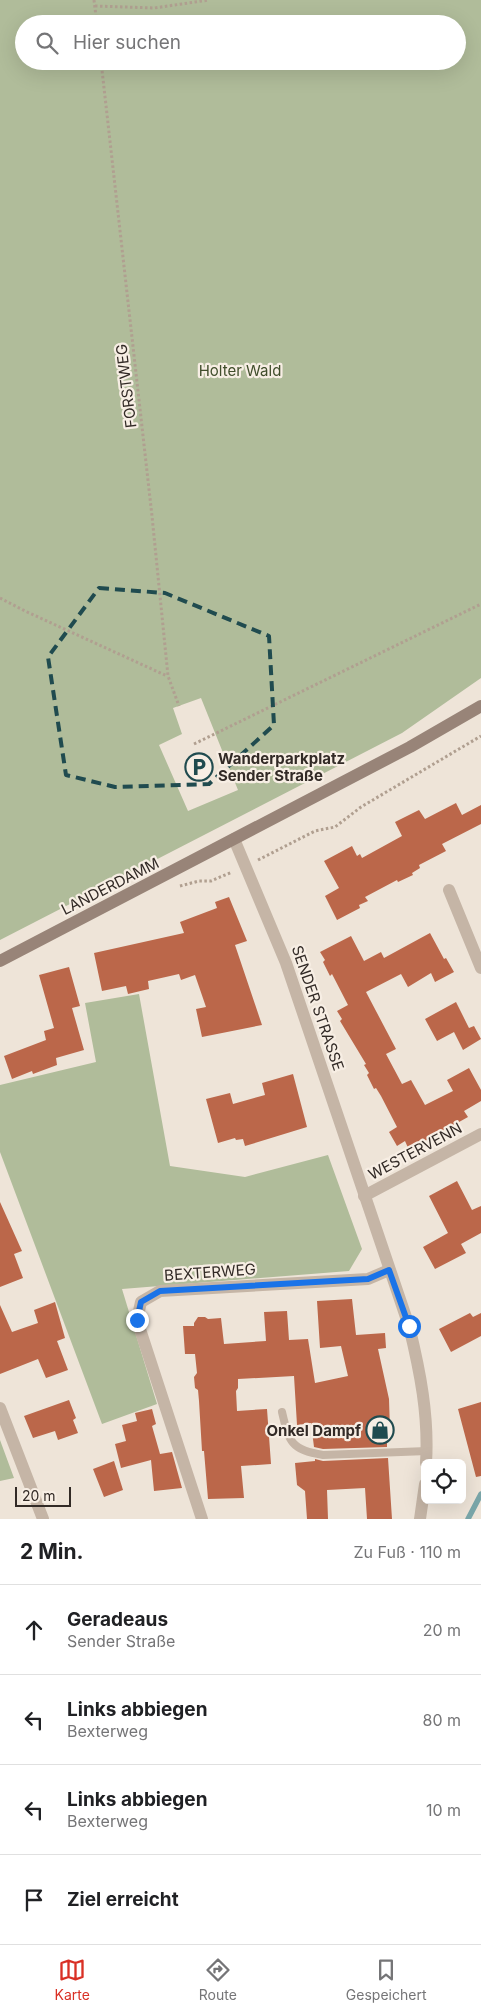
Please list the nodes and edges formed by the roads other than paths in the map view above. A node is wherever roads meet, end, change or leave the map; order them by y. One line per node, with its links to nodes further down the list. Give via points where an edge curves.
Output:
1 (481, 706): 2 (main road)
2 (234, 839): 4 (main road, LANDERDAMM); 7 (street, SENDER STRASSE, via 286,963)
3 (449, 890): 5 (street)
4 (0, 961)
5 (481, 968)
6 (481, 1134): 7 (street, WESTERVENN)
7 (364, 1196): 8 (street, SENDER STRASSE)
8 (389, 1270): 11 (street, SENDER STRASSE, via 422,1376 428,1437); 14 (street, BEXTERWEG, via 368,1279 160,1291 141,1302 137,1320)
9 (0, 1408): 13 (street)
10 (282, 1412): 11 (lane, via 293,1445 308,1453)
11 (426, 1457)
12 (422, 1504): 15 (street)
13 (43, 1519)
14 (202, 1519)
15 (420, 1519)

